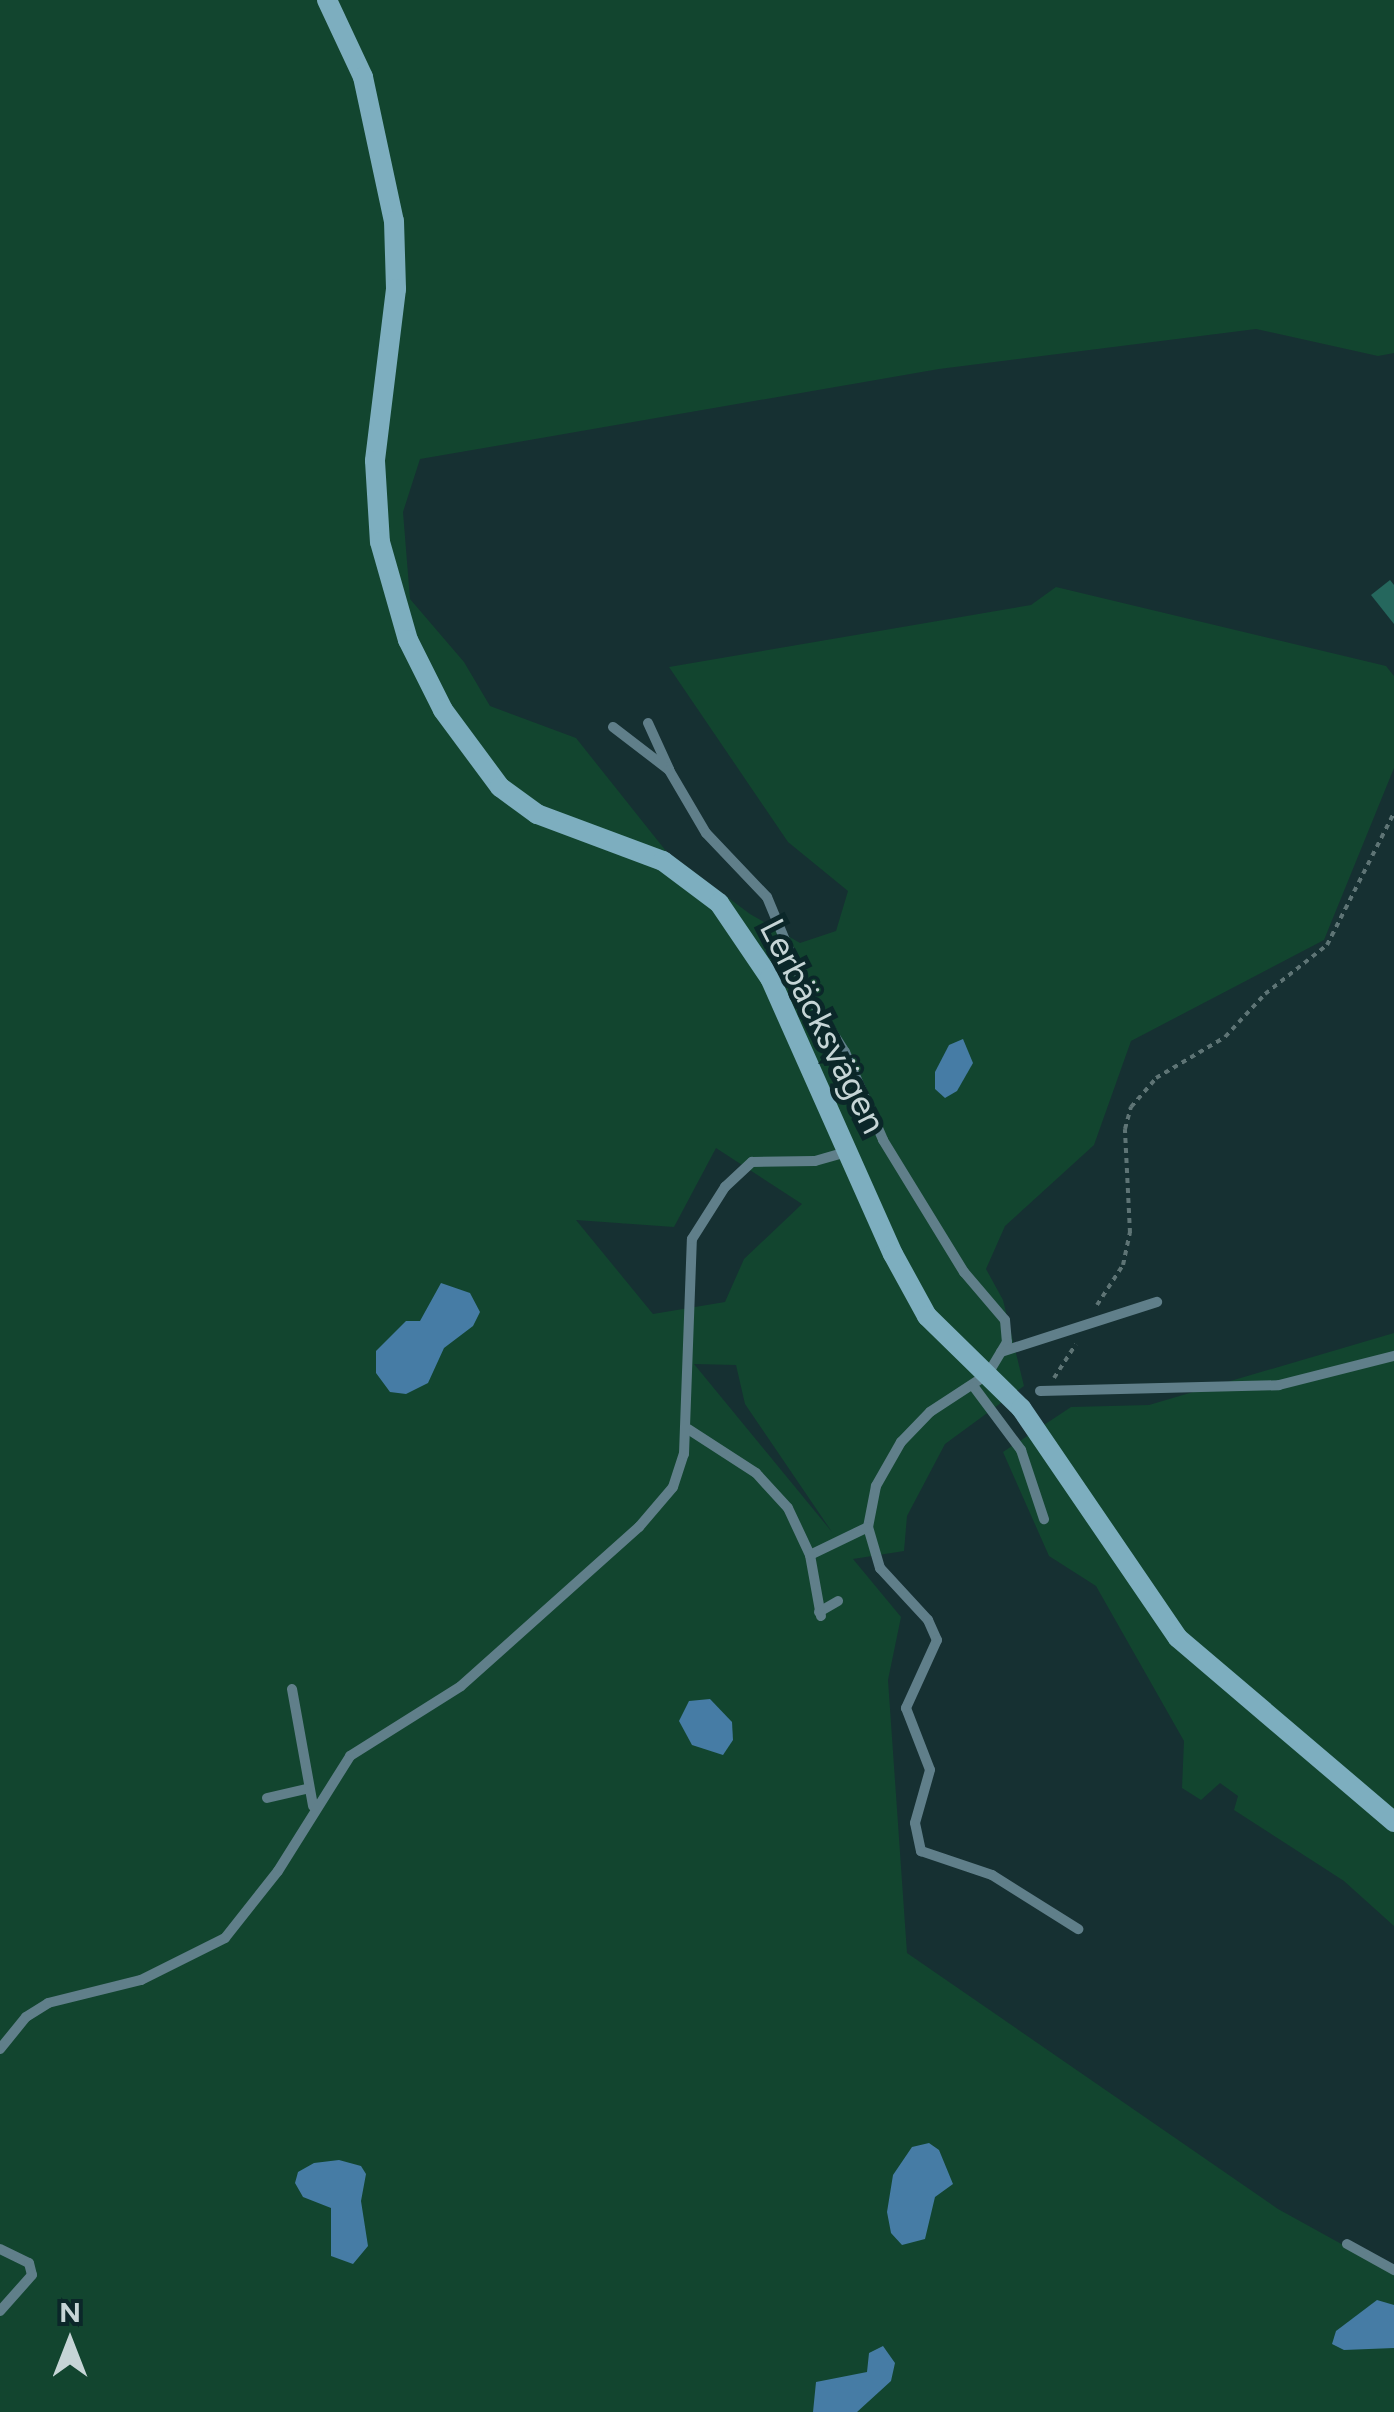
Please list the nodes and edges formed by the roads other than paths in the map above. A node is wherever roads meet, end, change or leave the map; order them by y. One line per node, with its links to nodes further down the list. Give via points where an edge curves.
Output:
1 (327, 0): 5 (street, Lerbäcksvägen, via 362,77 394,221 396,288 376,439 376,503 390,587 416,658 458,735 500,787 557,825 662,861 719,904 770,978)
2 (648, 723): 4 (lane)
3 (613, 727): 4 (lane)
4 (669, 770): 7 (lane, via 706,834 768,898 807,993 845,1052 884,1140 964,1272)
5 (850, 1150): 11 (street, Lerbäcksvägen, via 918,1303); 13 (lane, via 815,1160 752,1162 725,1187 702,1223 688,1269)
6 (1156, 1302): 8 (lane)
7 (1005, 1320): 8 (lane); 9 (lane)
8 (1026, 1345): 9 (lane)
9 (1001, 1352): 11 (lane)
10 (1394, 1356): 12 (lane, via 1278,1385)
11 (981, 1381): 14 (lane, via 1021,1450); 15 (lane, via 913,1426 876,1486); 22 (street, Lerbäcksvägen, via 1036,1428 1178,1638)
12 (1040, 1391)
13 (688, 1429): 16 (lane, via 768,1484); 21 (lane, via 673,1486 640,1527 461,1686 358,1749)
14 (1044, 1519)
15 (868, 1526): 16 (lane); 23 (lane, via 880,1568 936,1635 934,1655 906,1708 930,1770 915,1824 921,1851 992,1875)
16 (810, 1555): 17 (lane, via 820,1614)
17 (838, 1601)
18 (292, 1688): 19 (lane)
19 (306, 1789): 20 (lane); 21 (lane)
20 (267, 1798)
21 (313, 1806): 24 (lane, via 278,1871 225,1938 141,1980 48,2003 26,2017)
22 (1394, 1822)
23 (1078, 1928)
24 (0, 2049)
25 (1346, 2244): 27 (lane)
26 (0, 2249): 28 (lane, via 29,2263 32,2275)
27 (1394, 2270)
28 (0, 2311)

